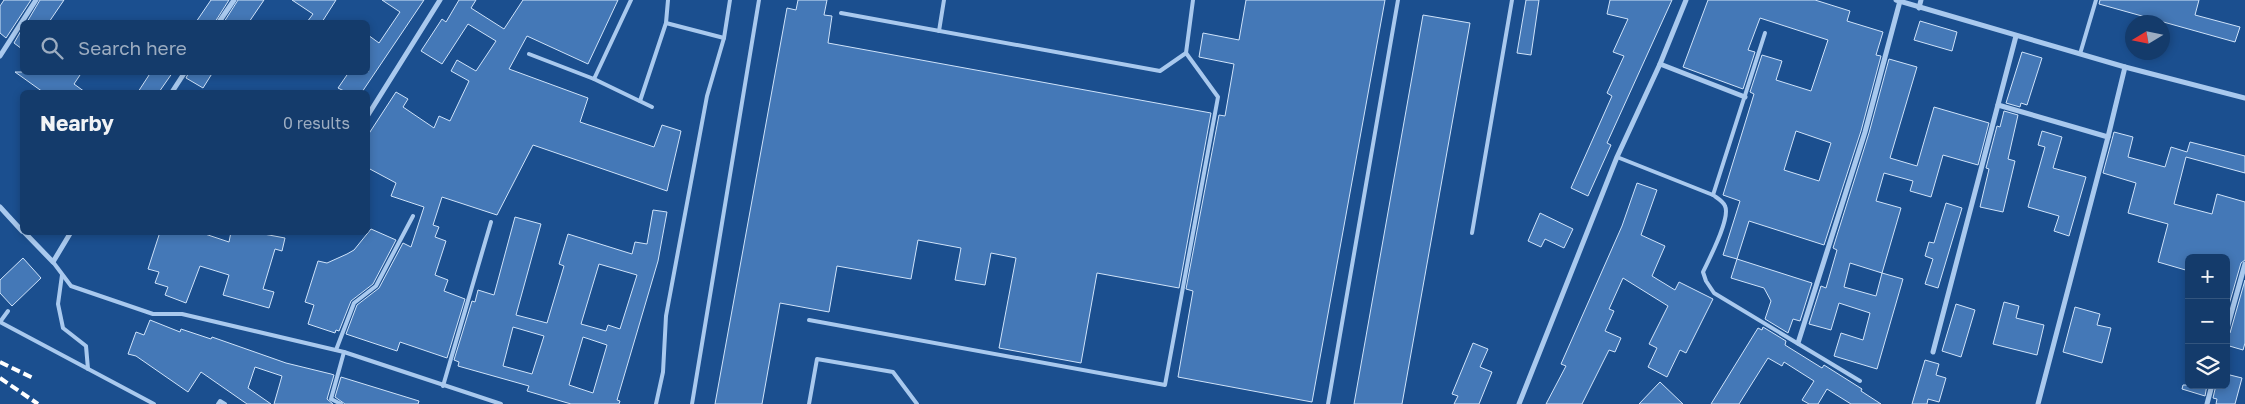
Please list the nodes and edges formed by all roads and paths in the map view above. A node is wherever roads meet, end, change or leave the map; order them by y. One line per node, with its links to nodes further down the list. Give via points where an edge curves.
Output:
1 (36, 0): 18 (street)
2 (234, 0): 19 (street)
3 (440, 0): 40 (street)
4 (632, 0): 33 (lane)
5 (668, 0): 20 (lane)
6 (730, 0): 25 (lane)
7 (759, 0): 71 (lane)
8 (944, 0): 22 (lane)
9 (1193, 0): 26 (lane)
10 (1398, 0): 74 (lane)
11 (1512, 0): 48 (lane)
12 (1686, 0): 30 (street)
13 (1921, 0): 16 (street)
14 (2096, 0): 28 (lane)
15 (1898, 1): 16 (street); 57 (street, via 1865,132)
16 (1919, 8): 24 (street)
17 (841, 13): 22 (lane)
18 (23, 20)
19 (220, 20)
20 (666, 23): 25 (lane); 37 (lane)
21 (20, 25): 29 (street)
22 (939, 31): 26 (lane, via 1160,71)
23 (1765, 33): 35 (lane)
24 (2016, 36): 28 (street); 38 (street)
25 (724, 38): 70 (lane, via 707,96 666,316 664,372)
26 (1186, 53): 56 (lane, via 1218,97 1165,384)
27 (529, 54): 33 (lane)
28 (2080, 54): 31 (street)
29 (0, 56)
30 (1660, 64): 35 (street); 42 (street)
31 (2125, 67): 36 (street); 41 (street)
32 (183, 75): 34 (street)
33 (594, 79): 37 (lane)
34 (173, 90)
35 (1745, 97): 43 (lane)
36 (2245, 98)
37 (640, 101): 39 (lane)
38 (1998, 105): 41 (street); 60 (street)
39 (652, 107)
40 (370, 112)
41 (2108, 137): 76 (street)
42 (1617, 157): 43 (lane); 75 (street)
43 (1714, 195): 57 (lane, via 1726,206 1726,218 1703,272 1706,281 1714,293)
44 (0, 207): 47 (street)
45 (413, 216): 58 (lane, via 376,286 354,303)
46 (491, 222): 63 (lane)
47 (20, 229)
48 (1472, 233)
49 (26, 235): 51 (street)
50 (70, 235): 51 (street)
51 (53, 262): 53 (lane)
52 (2245, 264): 55 (street)
53 (62, 275): 58 (lane, via 71,286 153,314 182,314); 61 (lane, via 58,304 63,328 86,346)
54 (8, 311): 61 (lane, via 0,322)
55 (2230, 318)
56 (809, 320)
57 (1798, 343): 62 (lane)
58 (336, 350): 59 (lane)
59 (344, 352): 63 (lane); 68 (lane, via 331,399)
60 (1933, 352)
61 (88, 369): 65 (lane)
62 (1860, 381)
63 (443, 386): 69 (lane)
64 (2211, 389): 77 (street)
65 (154, 404)
66 (218, 404): 67 (lane, via 220,401)
67 (225, 404)
68 (341, 404)
69 (501, 404)
70 (656, 404)
71 (692, 404)
72 (809, 404): 73 (lane, via 817,359 893,372)
73 (917, 404)
74 (1328, 404)
75 (1519, 404)
76 (2038, 404)
77 (2207, 404)

